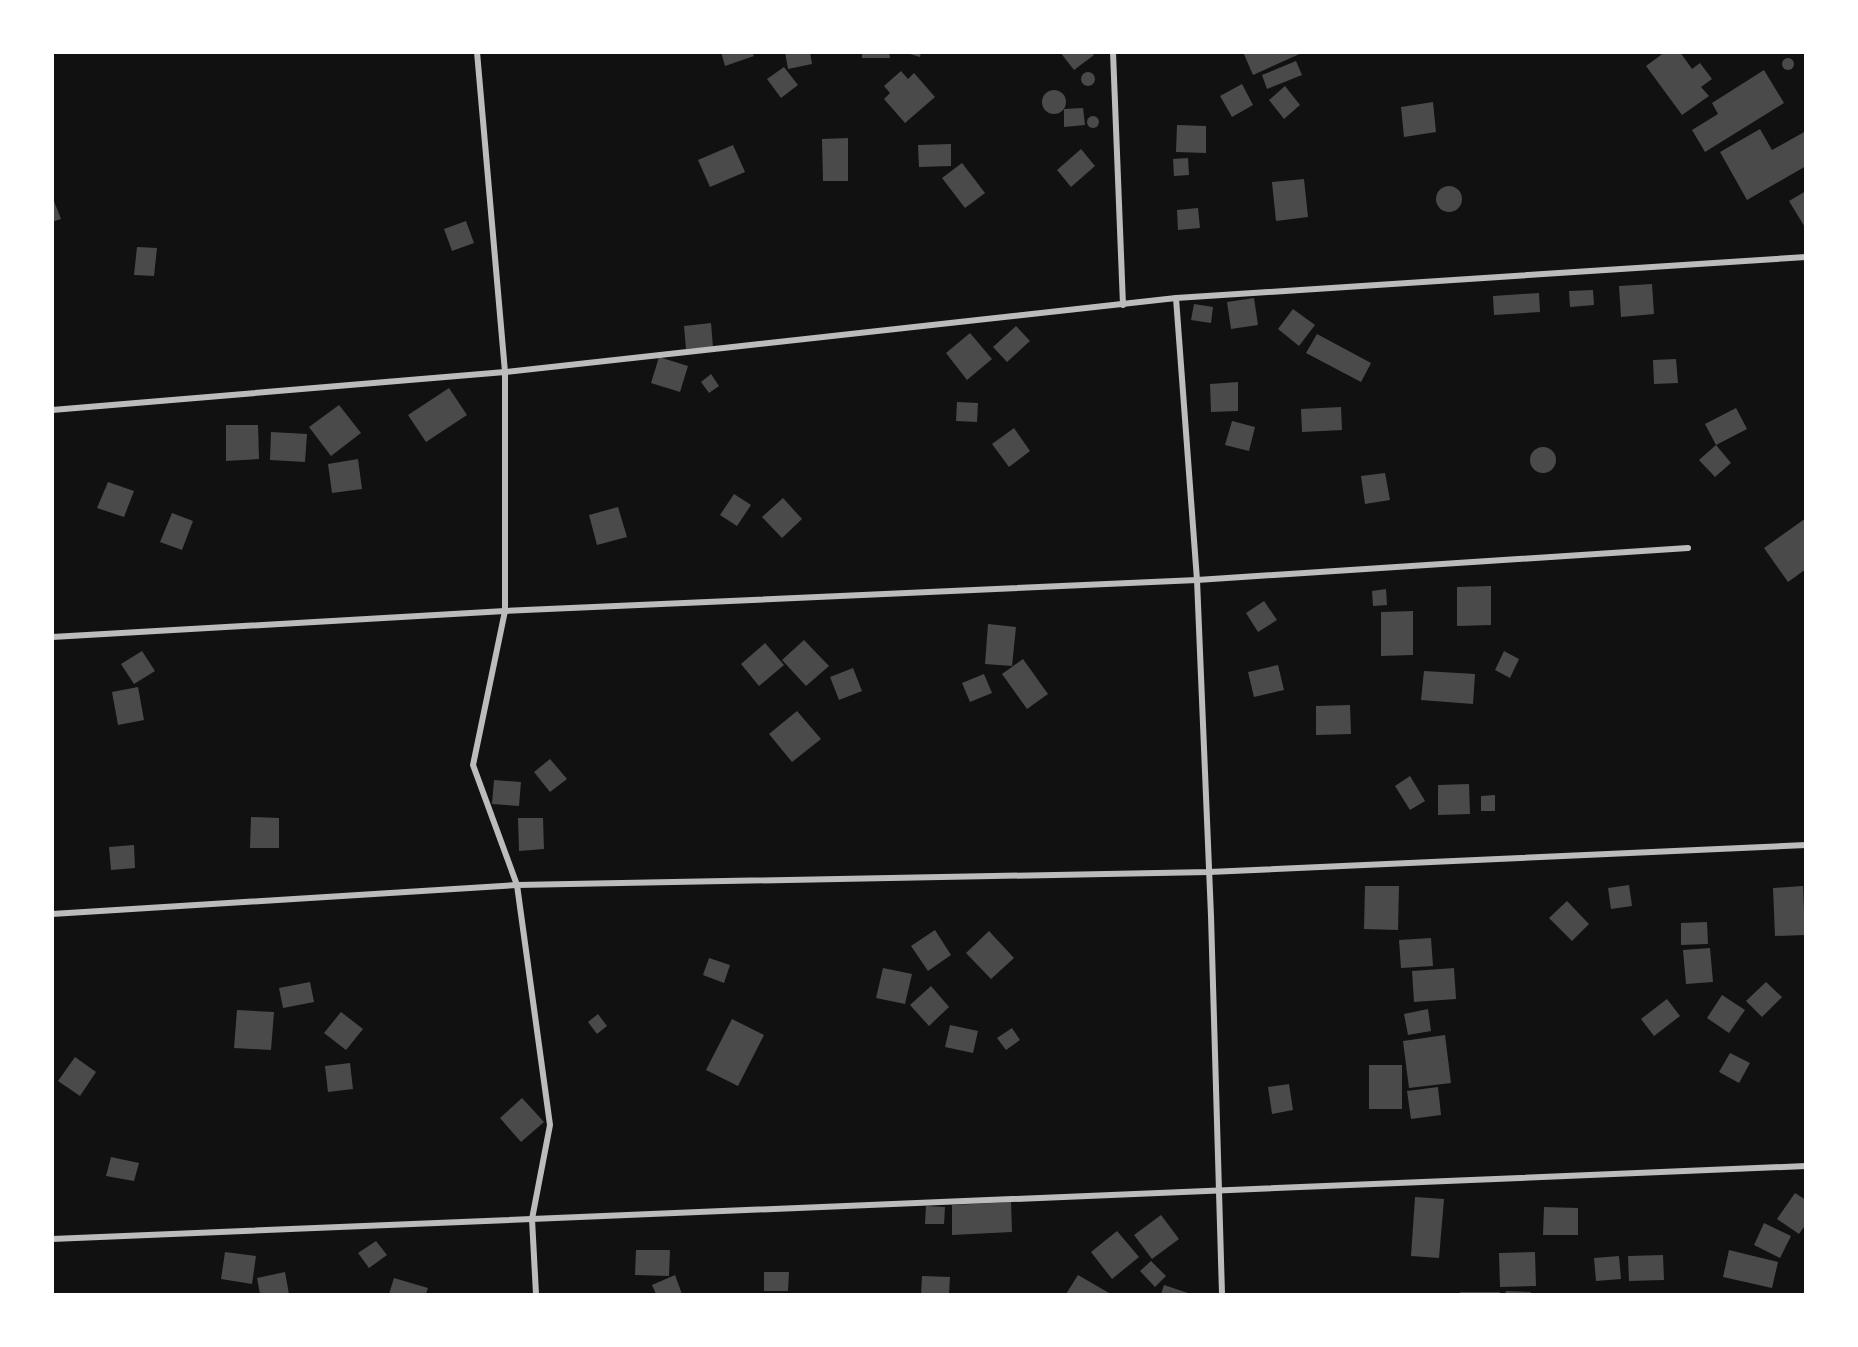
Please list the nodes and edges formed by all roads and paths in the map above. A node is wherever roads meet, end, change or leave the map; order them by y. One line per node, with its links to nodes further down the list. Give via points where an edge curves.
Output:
1 (477, 52): 6 (street)
2 (1113, 52): 5 (street)
3 (1806, 257): 4 (street)
4 (1176, 298): 5 (street); 9 (street)
5 (1123, 305): 6 (street)
6 (505, 372): 7 (street); 10 (street)
7 (52, 410)
8 (1689, 548): 9 (street)
9 (1197, 580): 10 (street); 13 (street)
10 (505, 611): 11 (street); 14 (street, via 473,765)
11 (52, 637)
12 (1806, 845): 13 (street)
13 (1209, 872): 14 (street); 17 (street)
14 (517, 885): 15 (street); 18 (street, via 550,1125)
15 (52, 914)
16 (1806, 1166): 17 (street)
17 (1219, 1191): 18 (street); 21 (street)
18 (532, 1219): 19 (street); 20 (street)
19 (52, 1239)
20 (536, 1294)
21 (1222, 1294)

